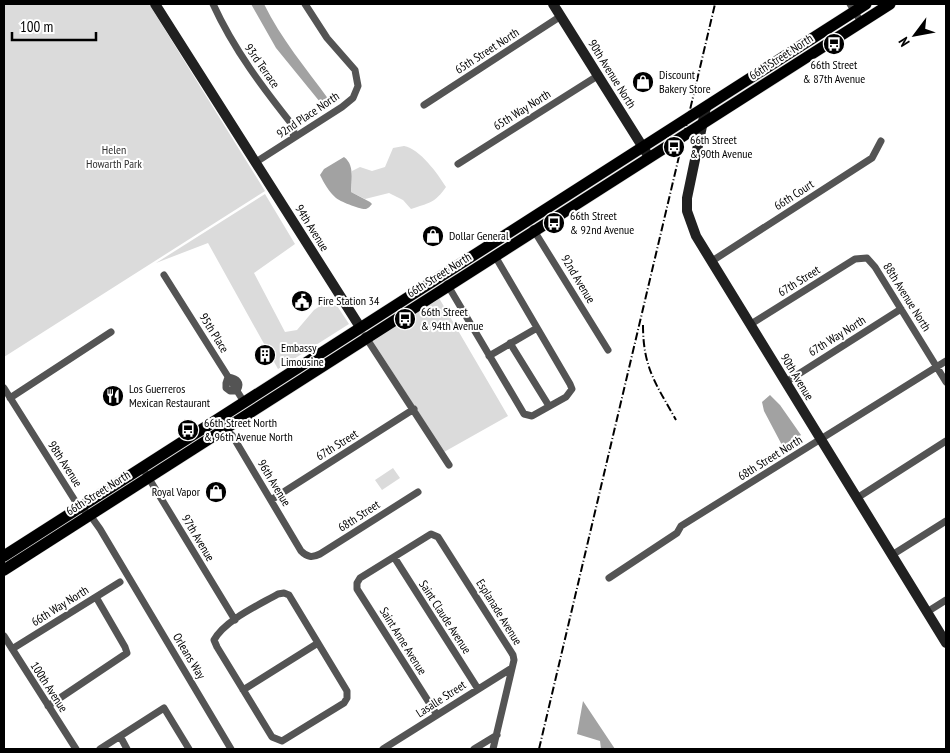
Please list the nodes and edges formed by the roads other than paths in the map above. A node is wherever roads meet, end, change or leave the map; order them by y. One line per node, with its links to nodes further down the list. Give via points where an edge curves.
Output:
1 (155, 4): 20 (street, 94th Avenue)
2 (212, 4): 16 (street, 93rd Terrace, via 252,74 294,127)
3 (304, 4): 16 (street, 92nd Place North, via 327,38 355,70 358,86 353,98 342,107)
4 (553, 4): 8 (street, 90th Avenue North)
5 (866, 4): 7 (main road, 66th Street North)
6 (890, 4): 9 (main road, 66th Street North)
7 (852, 8): 9 (street); 10 (main road, 66th Street North)
8 (561, 16): 12 (street, 90th Avenue North); 13 (street, 65th Street North)
9 (861, 22): 11 (main road, 66th Street North)
10 (785, 56): 11 (main road); 14 (main road, 66th Street North)
11 (792, 66): 15 (main road, 66th Street North)
12 (598, 76): 18 (street, 90th Avenue North); 21 (street, 65th Way North)
13 (424, 104)
14 (706, 107): 15 (street, 90th Avenue); 18 (main road, 66th Street North)
15 (703, 124): 19 (main road, 66th Street North); 26 (street, 90th Avenue, via 688,190 687,211 696,236)
16 (293, 138): 20 (street, 92nd Place North)
17 (881, 142): 26 (street, 66th Court, via 872,158)
18 (643, 147): 19 (street, 90th Avenue North); 22 (main road, 66th Street North)
19 (649, 157): 23 (main road, 66th Street North)
20 (256, 162): 33 (street, 94th Avenue)
21 (458, 164)
22 (528, 220): 23 (street, 92nd Avenue); 28 (main road, 66th Street North)
23 (535, 231): 24 (main road, 66th Street North); 35 (street, 92nd Avenue)
24 (495, 256): 28 (main road, 66th Street North); 31 (street)
25 (860, 258): 29 (street, 88th Avenue North, via 871,261); 30 (street, 67th Street)
26 (712, 261): 30 (street, 90th Avenue)
27 (164, 274): 43 (street, 95th Place)
28 (445, 280): 33 (main road, 66th Street North); 36 (street)
29 (901, 309): 38 (street, 88th Avenue North); 39 (street, 67th Way North)
30 (751, 324): 39 (street, 90th Avenue)
31 (537, 328): 34 (street); 44 (street, via 572,389)
32 (112, 332): 42 (street)
33 (363, 332): 43 (main road, 66th Street North); 45 (street, 94th Avenue); 46 (main road, 66th Street North)
34 (510, 344): 36 (street); 44 (street)
35 (608, 350)
36 (490, 356): 44 (street, via 524,414 532,416)
37 (946, 361): 38 (street, 68th Street North)
38 (937, 367): 40 (street, 88th Avenue North); 47 (street, 68th Street North)
39 (786, 382): 47 (street, 90th Avenue)
40 (946, 382)
41 (4, 388): 42 (street, 98th Avenue)
42 (10, 398): 55 (street, 98th Avenue)
43 (244, 402): 46 (main road, 66th Street North)
44 (549, 406)
45 (414, 409): 49 (street, 94th Avenue); 54 (street, 67th Street)
46 (222, 424): 50 (main road, 66th Street North); 51 (main road, 66th Street North); 54 (street, 96th Avenue)
47 (821, 440): 53 (street, 90th Avenue); 64 (street, 68th Street North, via 681,526 677,533)
48 (946, 441): 53 (street)
49 (448, 465)
50 (142, 467): 51 (street, 97th Avenue); 55 (main road, 66th Street North)
51 (149, 478): 56 (main road, 66th Street North); 69 (street, 97th Avenue)
52 (418, 492): 60 (street, 68th Street)
53 (857, 498): 58 (street, 90th Avenue)
54 (271, 500): 60 (street, 96th Avenue, via 301,551)
55 (79, 507): 56 (street, 98th Avenue); 59 (main road, 66th Street North)
56 (90, 515): 62 (main road, 66th Street North); 63 (street, 98th Avenue)
57 (946, 521): 58 (street)
58 (892, 555): 68 (street, 90th Avenue)
59 (4, 556)
60 (311, 557)
61 (394, 557): 74 (street, Esplanade Avenue, via 431,534 438,537 513,655); 75 (street, Saint Claude Avenue); 78 (street, Saint Anne Avenue, via 360,578 357,589)
62 (4, 570)
63 (127, 574): 85 (street, Orleans Way)
64 (608, 578)
65 (120, 582): 66 (street, 66th Way North)
66 (96, 597): 73 (street, 66th Way North); 77 (street, via 127,654)
67 (946, 600): 68 (street)
68 (927, 612): 72 (street, 90th Avenue)
69 (235, 620): 71 (street, via 278,594 289,594); 76 (street, via 214,640)
70 (4, 636): 73 (street, 100th Avenue)
71 (318, 643): 76 (street); 76 (street, via 347,691 344,703 282,741 272,737)
72 (946, 643)
73 (12, 649): 77 (street, 100th Avenue)
74 (512, 668): 75 (street, Lasalle Street); 79 (street, Esplanade Avenue)
75 (478, 689): 78 (street, Lasalle Street)
76 (243, 690)
77 (48, 706): 81 (street, 100th Avenue)
78 (437, 715): 86 (street, Lasalle Street)
79 (497, 735): 87 (street); 88 (street, Esplanade Avenue)
80 (120, 736): 82 (street); 83 (street); 84 (street, via 164,708)
81 (76, 749)
82 (100, 749)
83 (127, 749)
84 (189, 749)
85 (231, 749)
86 (383, 749)
87 (474, 749)
88 (493, 749)

